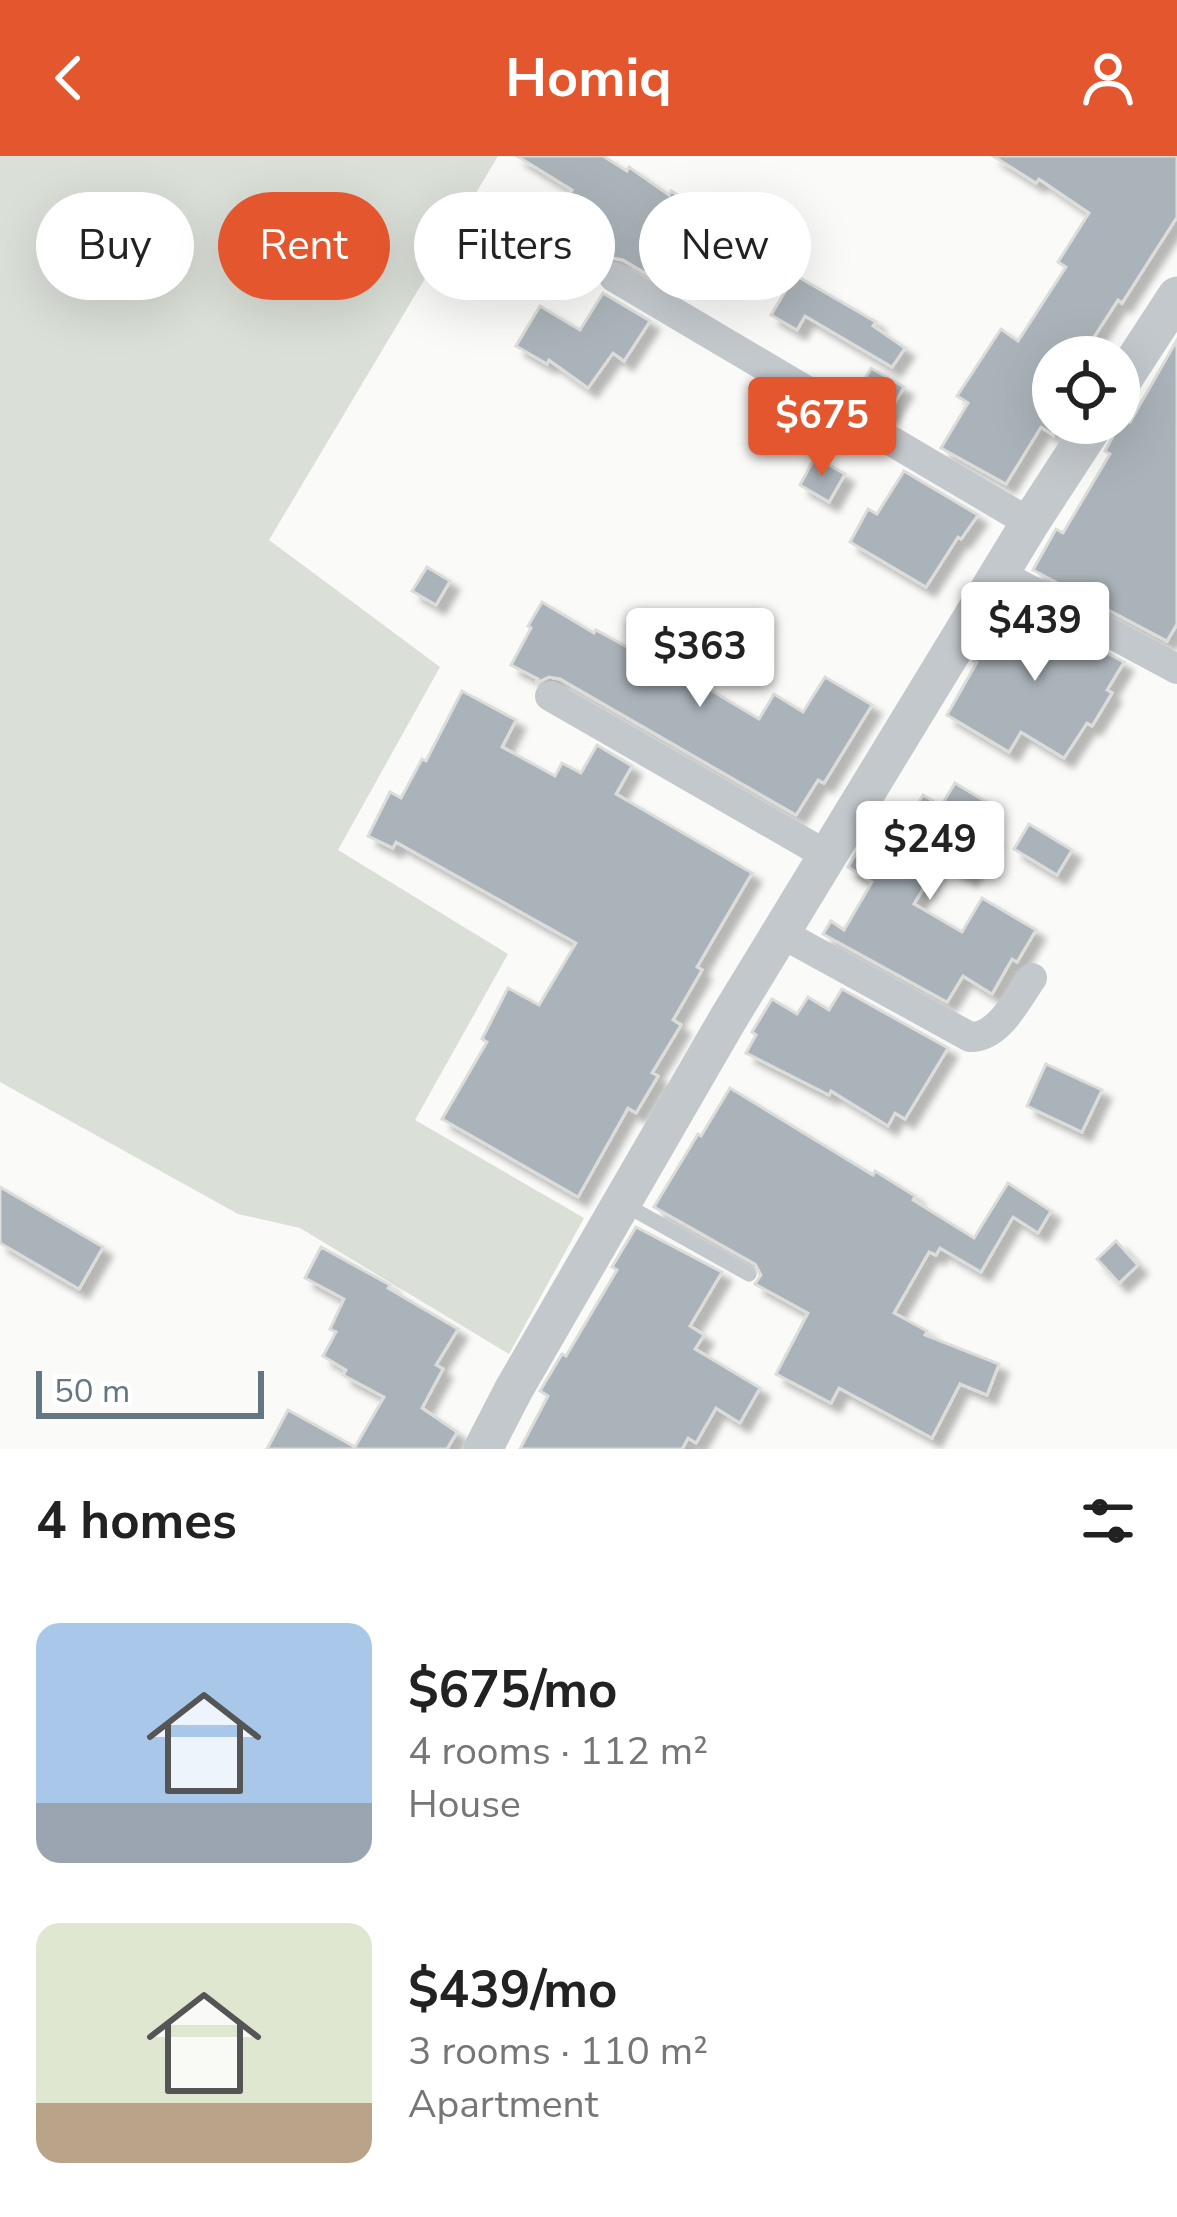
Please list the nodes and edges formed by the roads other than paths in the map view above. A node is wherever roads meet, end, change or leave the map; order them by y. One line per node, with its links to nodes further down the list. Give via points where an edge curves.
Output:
1 (615, 278): 5 (street)
2 (1177, 296): 3 (street)
3 (1140, 353)
4 (1081, 444): 5 (street)
5 (1030, 523): 6 (street)
6 (1000, 574): 7 (street); 9 (street)
7 (1177, 670)
8 (550, 696): 9 (street)
9 (828, 856): 10 (street)
10 (781, 933): 11 (street, via 970,1037 993,1030); 12 (street)
11 (1032, 978)
12 (622, 1203): 13 (lane); 14 (street, via 514,1389)
13 (749, 1274)
14 (492, 1446)

